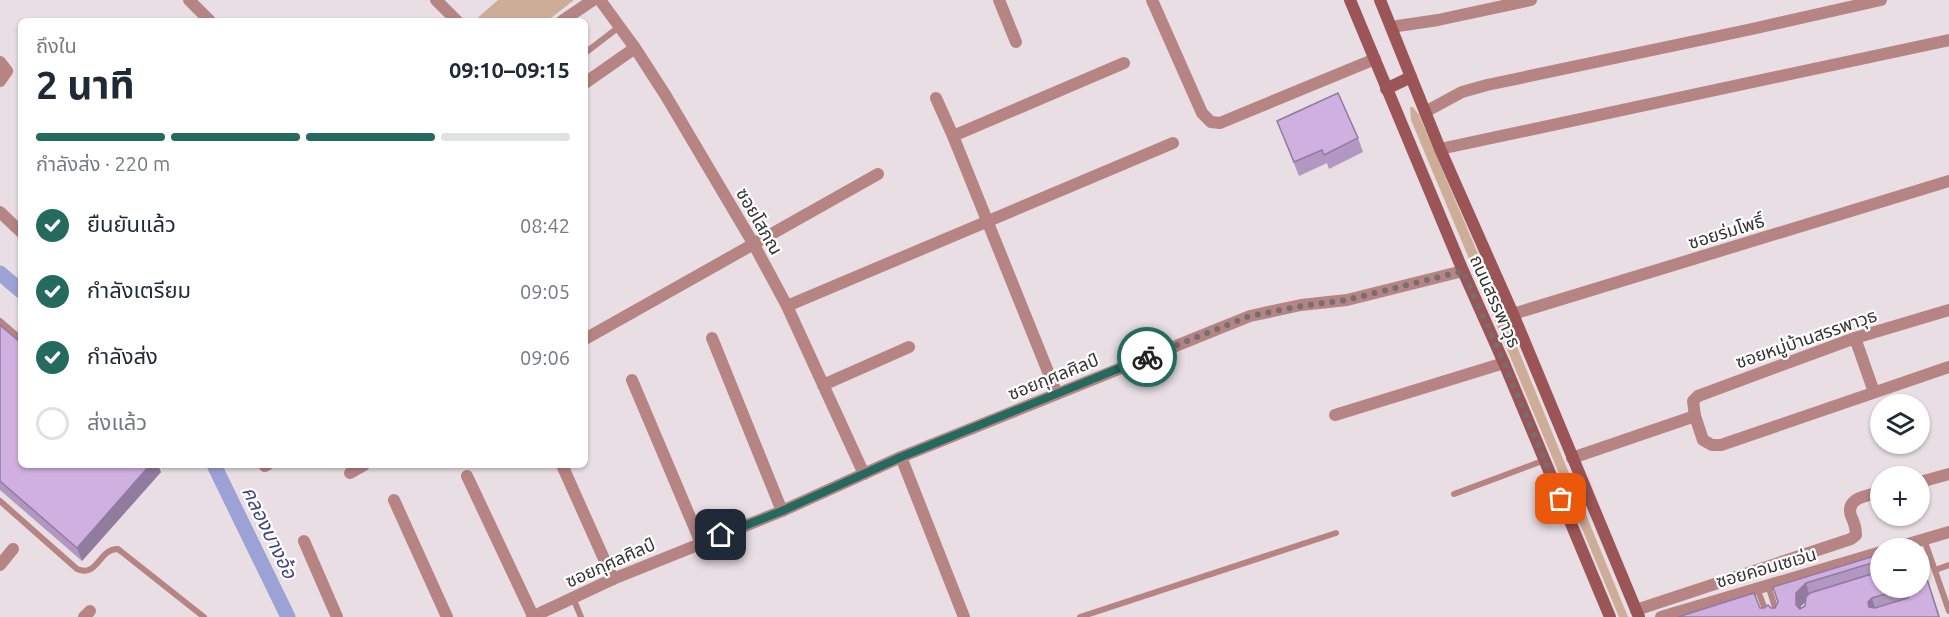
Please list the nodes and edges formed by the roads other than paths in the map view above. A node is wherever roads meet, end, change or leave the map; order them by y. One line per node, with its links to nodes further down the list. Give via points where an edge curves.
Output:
1 (189, 0): 11 (street)
2 (436, 0): 12 (street)
3 (593, 0): 13 (street)
4 (600, 0): 14 (street, ซอยโสภณ)
5 (999, 0): 17 (street)
6 (1152, 0): 20 (street, via 1202,113 1211,122 1220,123)
7 (1350, 0): 20 (main road, ถนนสรรพาวุธ)
8 (1380, 0): 15 (main road, ถนนสรรพาวุธ)
9 (1531, 0): 15 (street)
10 (1881, 0): 28 (street, via 1487,85 1462,92)
11 (207, 18)
12 (454, 18)
13 (566, 18)
14 (620, 27): 18 (street, ซอยโสภณ); 19 (lane)
15 (1391, 27): 23 (main road, ถนนสรรพาวุธ)
16 (1949, 40): 31 (street)
17 (1016, 42)
18 (635, 48): 25 (street); 37 (street, ซอยโสภณ)
19 (588, 51)
20 (1375, 59): 26 (main road, ถนนสรรพาวุธ)
21 (0, 62): 24 (street, via 7,71)
22 (1124, 63): 29 (street)
23 (1412, 76): 26 (main road); 28 (main road, ถนนสรรพาวุธ)
24 (0, 81)
25 (588, 81)
26 (1386, 89): 38 (main road, ถนนสรรพาวุธ)
27 (936, 98): 29 (street)
28 (1425, 112): 31 (main road, ถนนสรรพาวุธ)
29 (953, 136): 35 (street)
30 (1173, 143): 35 (street)
31 (1440, 149): 41 (main road, ถนนสรรพาวุธ)
32 (878, 174): 37 (street)
33 (1949, 181): 41 (street, ซอยร่มโพธิ์)
34 (0, 212): 36 (street)
35 (987, 220): 39 (street); 53 (street)
36 (18, 229)
37 (753, 243): 39 (street, ซอยโสภณ); 44 (street)
38 (1463, 271): 48 (main road, ถนนสรรพาวุธ); 53 (street, ซอยกุศลศิลป์, via 1347,300 1250,316)
39 (787, 306): 51 (street, ซอยโสภณ)
40 (1949, 310): 46 (street, ซอยหมู่บ้านสรรพาวุธ)
41 (1513, 314): 57 (main road, ถนนสรรพาวุธ)
42 (0, 321): 43 (lane)
43 (18, 336)
44 (588, 337)
45 (712, 338): 70 (street)
46 (1855, 338): 52 (street); 55 (street, ซอยหมู่บ้านสรรพาวุธ, via 1698,396 1693,401)
47 (909, 347): 51 (street)
48 (1504, 363): 54 (street); 58 (main road, ถนนสรรพาวุธ)
49 (1949, 367): 52 (street)
50 (632, 380): 75 (street)
51 (823, 385): 62 (street, ซอยโสภณ)
52 (1874, 392): 55 (street, via 1720,445 1703,440)
53 (1057, 394): 56 (street, ซอยกุศลศิลป์)
54 (1335, 415)
55 (1695, 416): 57 (street)
56 (901, 457): 62 (street, ซอยกุศลศิลป์); 92 (street)
57 (1572, 458): 86 (main road, ถนนสรรพาวุธ)
58 (1545, 460): 66 (lane); 94 (main road, ถนนสรรพาวุธ)
59 (359, 468): 61 (street)
60 (563, 468): 82 (street)
61 (350, 473)
62 (864, 474): 70 (street, ซอยกุศลศิลป์)
63 (1949, 474): 65 (street)
64 (467, 476): 90 (street)
65 (1930, 479)
66 (1454, 495)
67 (1870, 495): 86 (street, via 1854,500 1851,505 1856,535 1851,539)
68 (394, 500): 89 (street)
69 (0, 501): 87 (lane, via 77,569 91,571 108,551 118,549)
70 (782, 511): 75 (street, ซอยกุศลศิลป์)
71 (1949, 532): 73 (street)
72 (1335, 533): 93 (lane)
73 (1928, 538)
74 (304, 541): 88 (street)
75 (701, 543): 82 (street, ซอยกุศลศิลป์)
76 (13, 549): 79 (street)
77 (1870, 555): 83 (street, ซอยคอมเซเว่น)
78 (1930, 556): 81 (lane)
79 (0, 565)
80 (1949, 565): 81 (lane)
81 (1935, 570): 85 (lane)
82 (613, 579): 84 (street, ซอยกุศลศิลป์)
83 (1763, 586): 95 (street, ซอยคอมเซเว่น); 96 (lane); 97 (lane)
84 (573, 598): 90 (street, ซอยกุศลศิลป์); 91 (lane)
85 (1949, 611)
86 (1638, 613)
87 (204, 617)
88 (337, 617)
89 (447, 617)
90 (533, 617)
91 (581, 617)
92 (964, 617)
93 (1080, 617)
94 (1610, 617)
95 (1661, 617)
96 (1768, 617)
97 (1778, 617)

